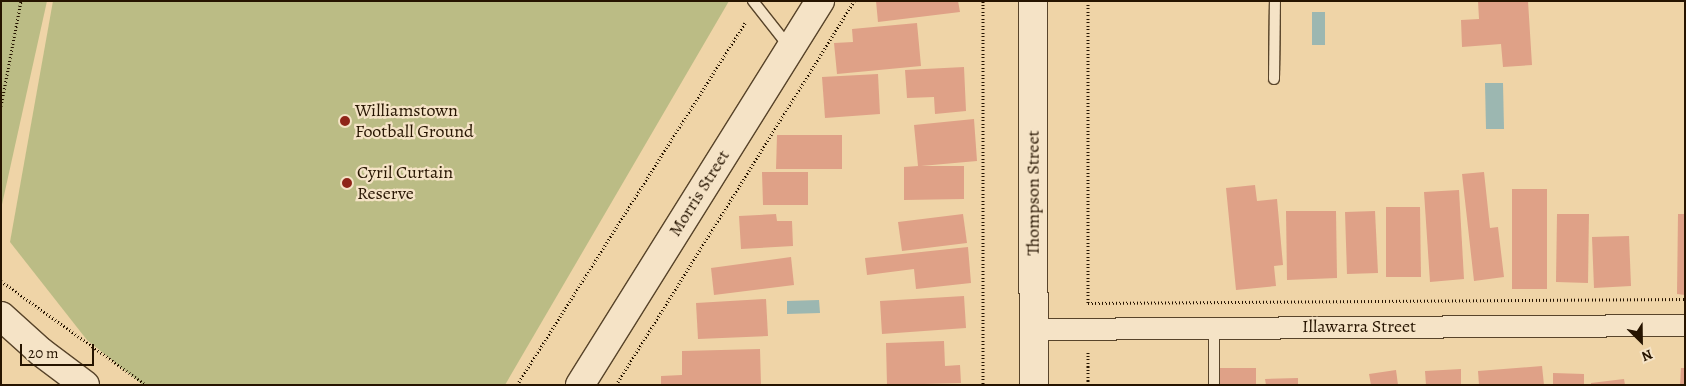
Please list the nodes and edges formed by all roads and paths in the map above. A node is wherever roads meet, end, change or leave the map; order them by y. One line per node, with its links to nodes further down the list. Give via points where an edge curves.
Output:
1 (21, 1): 11 (path)
2 (820, 1): 9 (street, Morris Street)
3 (854, 1): 24 (path)
4 (983, 1): 25 (path)
5 (1032, 1): 19 (street, Thompson Street)
6 (1088, 1): 14 (path)
7 (1275, 1): 10 (lane)
8 (755, 3): 9 (lane); 22 (path)
9 (790, 49): 23 (street, Morris Street)
10 (1274, 79)
11 (1, 106)
12 (1, 281): 21 (path)
13 (1685, 299): 14 (path)
14 (1088, 302): 18 (path)
15 (1, 316): 20 (street)
16 (1685, 325): 17 (street, Illawarra Street)
17 (1214, 326): 18 (street, Illawarra Street); 28 (lane)
18 (1088, 328): 19 (street, Illawarra Street); 27 (path)
19 (1034, 329): 26 (street, Thompson Street)
20 (85, 385)
21 (146, 385)
22 (517, 385)
23 (580, 385)
24 (616, 385)
25 (983, 385)
26 (1034, 385)
27 (1088, 385)
28 (1214, 385)

